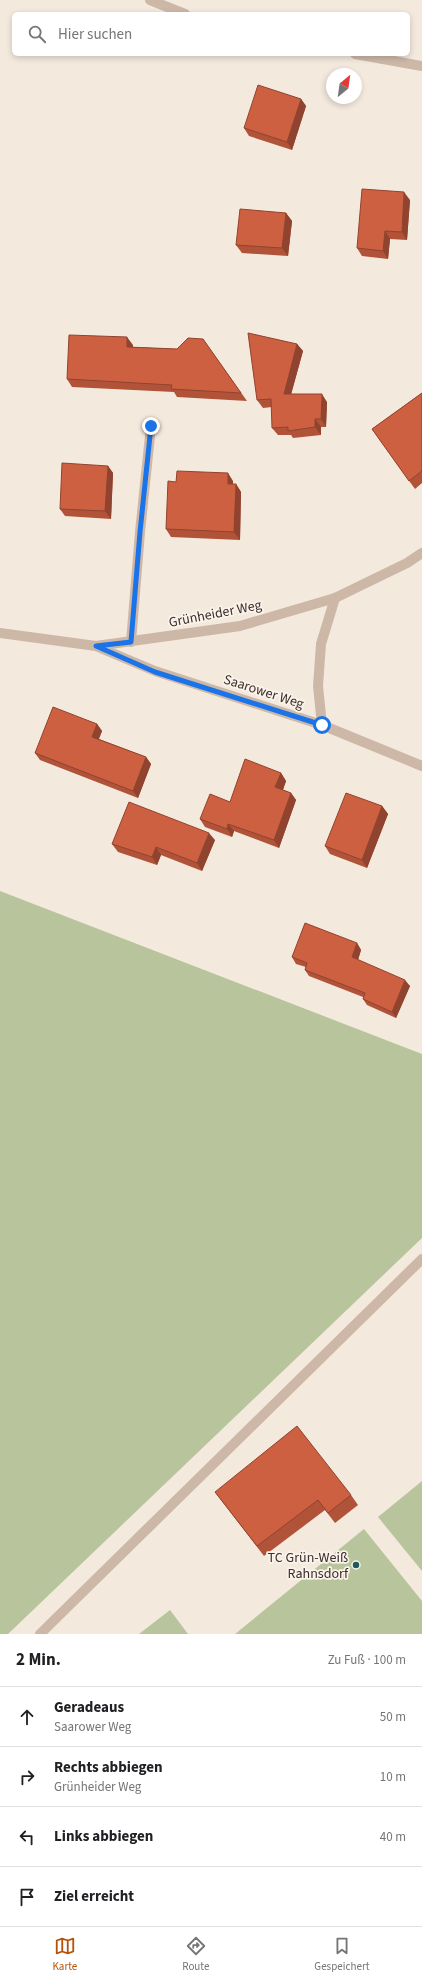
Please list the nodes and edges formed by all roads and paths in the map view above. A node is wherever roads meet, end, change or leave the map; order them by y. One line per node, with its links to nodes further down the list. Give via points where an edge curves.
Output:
1 (150, 0): 2 (street)
2 (180, 12)
3 (366, 56): 4 (street)
4 (422, 66)
5 (151, 426): 9 (street)
6 (422, 553): 7 (street, Grünheider Weg)
7 (335, 598): 9 (street, Grünheider Weg, via 240,626); 11 (street, via 321,644 318,686)
8 (0, 633): 10 (street, Grünheider Weg)
9 (131, 642): 10 (street, Grünheider Weg)
10 (96, 646): 11 (street, Saarower Weg, via 155,672)
11 (322, 725): 12 (street, Saarower Weg)
12 (422, 766)
13 (422, 1259): 14 (street)
14 (40, 1634)

